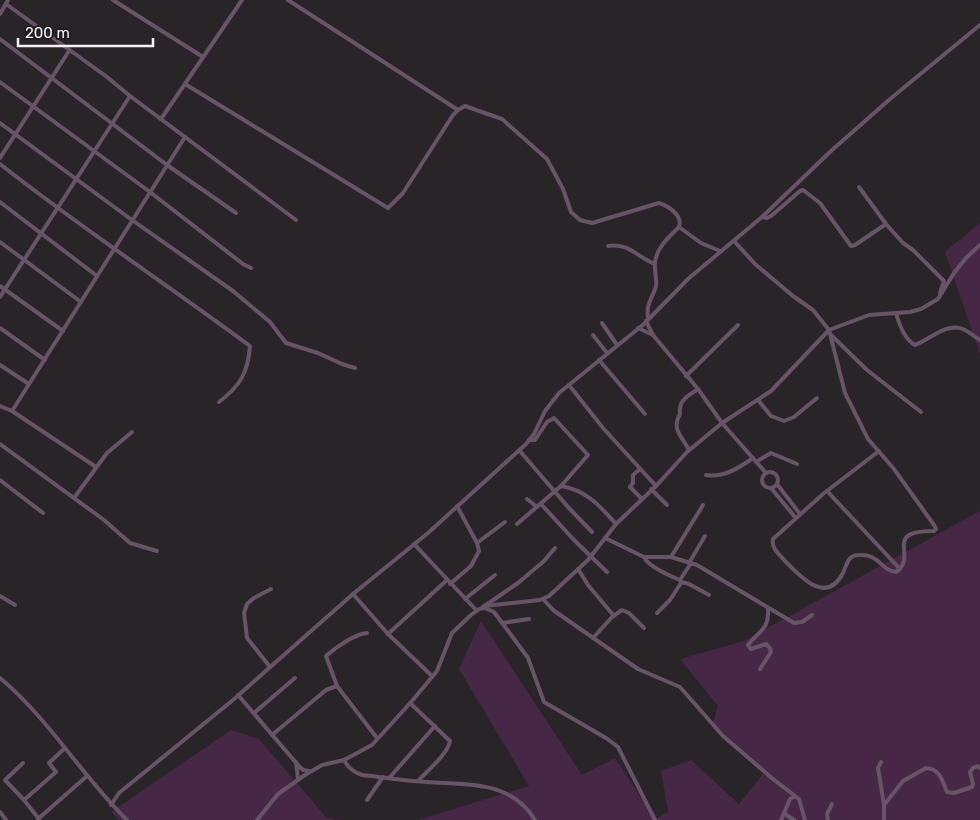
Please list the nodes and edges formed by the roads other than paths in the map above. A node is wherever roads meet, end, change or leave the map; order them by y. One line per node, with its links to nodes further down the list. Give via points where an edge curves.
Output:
1 (113, 0): 9 (street)
2 (242, 0): 9 (street)
3 (288, 0): 15 (street)
4 (7, 2): 5 (street); 8 (street)
5 (0, 14)
6 (980, 25): 31 (street, via 890,99)
7 (0, 40): 10 (street)
8 (69, 51): 10 (street); 13 (street)
9 (203, 58): 12 (street)
10 (51, 77): 14 (street); 18 (street)
11 (0, 82): 14 (street)
12 (185, 84): 15 (street, via 388,208 403,193); 16 (street)
13 (130, 96): 16 (street); 18 (street)
14 (32, 106): 19 (street); 21 (street)
15 (458, 110): 35 (street, via 465,106 502,119 548,159 571,212 580,220 592,223 659,203 679,217)
16 (161, 119): 20 (street)
17 (0, 123): 19 (street)
18 (112, 124): 21 (street); 24 (street)
19 (15, 134): 22 (street); 25 (street)
20 (185, 137): 24 (street); 33 (street)
21 (94, 150): 25 (street); 27 (street)
22 (0, 158)
23 (0, 164): 29 (street)
24 (167, 165): 27 (street); 30 (street)
25 (76, 179): 29 (street); 32 (street)
26 (859, 187): 34 (street)
27 (150, 192): 32 (street); 45 (street)
28 (0, 202): 36 (street)
29 (57, 208): 36 (street); 41 (street)
30 (236, 213)
31 (762, 217): 34 (street, via 771,216 803,190 820,203 851,246); 37 (street)
32 (132, 220): 41 (street); 68 (street, via 233,291 270,322 286,343)
33 (296, 220)
34 (886, 224): 50 (street, via 944,281)
35 (679, 227): 42 (street, via 701,244); 44 (street, via 662,245)
36 (41, 234): 43 (street); 46 (street)
37 (734, 241): 42 (street); 59 (street, via 755,264 813,310)
38 (0, 242): 43 (street)
39 (980, 245): 50 (street, via 954,273)
40 (608, 246): 44 (street, via 624,246)
41 (114, 248): 46 (street); 75 (street, via 250,346 245,374 231,393)
42 (720, 251): 53 (street)
43 (24, 260): 48 (street); 51 (street)
44 (655, 264): 53 (street, via 656,283 649,300)
45 (251, 268)
46 (97, 276): 51 (street)
47 (0, 286): 48 (street)
48 (5, 289): 49 (street); 58 (street)
49 (0, 297)
50 (938, 299): 52 (street, via 921,309)
51 (81, 302): 58 (street)
52 (896, 313): 59 (street, via 869,315); 62 (street, via 900,326 915,345 953,327 963,329)
53 (647, 320): 57 (street); 61 (street)
54 (602, 323): 63 (street)
55 (738, 325): 69 (street)
56 (0, 328): 65 (street)
57 (638, 328): 61 (street); 63 (street)
58 (63, 331): 65 (street)
59 (829, 332): 74 (street); 78 (street, via 867,370); 86 (street, via 845,393 868,438)
60 (593, 335): 64 (street)
61 (653, 336): 69 (street)
62 (980, 340)
63 (617, 345): 64 (street)
64 (607, 353): 66 (street)
65 (45, 360): 70 (street)
66 (600, 360): 71 (street); 79 (street)
67 (0, 364): 70 (street)
68 (355, 368)
69 (686, 376): 72 (street)
70 (30, 384): 77 (street)
71 (569, 385): 82 (street, via 545,411); 91 (street)
72 (698, 389): 80 (street); 85 (street, via 680,403 676,421 676,429)
73 (817, 398): 74 (street, via 784,421 771,416)
74 (758, 400): 80 (street)
75 (219, 402)
76 (0, 406): 77 (street)
77 (12, 411): 90 (street)
78 (921, 412)
79 (645, 414)
80 (722, 423): 85 (street); 87 (street)
81 (132, 432): 90 (street)
82 (529, 440): 84 (street); 96 (street, via 535,440 547,422 554,418 588,455)
83 (0, 444): 102 (street)
84 (519, 450): 101 (street); 107 (street)
85 (689, 450): 97 (street)
86 (879, 451): 100 (street); 128 (street, via 936,529 906,536 903,542 904,561)
87 (752, 458): 88 (street); 93 (street, via 716,477)
88 (756, 462): 89 (street, via 771,453); 92 (street)
89 (797, 464)
90 (96, 467): 102 (street)
91 (640, 468): 97 (street); 104 (street, via 633,475 630,486)
92 (766, 473): 95 (street, via 775,474); 98 (street, via 762,482)
93 (706, 475)
94 (0, 480): 110 (street)
95 (777, 484): 98 (street); 111 (street)
96 (561, 486): 101 (street); 115 (street, via 590,497)
97 (656, 486): 99 (street)
98 (771, 488): 112 (street)
99 (651, 489): 104 (street); 108 (street)
100 (827, 491): 111 (street); 128 (street)
101 (555, 492): 105 (street); 116 (street)
102 (74, 498): 122 (street, via 130,543)
103 (527, 498): 109 (street)
104 (642, 499): 115 (street)
105 (541, 504): 109 (street); 123 (street)
106 (703, 505): 125 (street)
107 (457, 506): 119 (street); 120 (street)
108 (667, 506)
109 (537, 507): 114 (street)
110 (43, 513)
111 (800, 514): 112 (street)
112 (796, 518): 128 (street, via 774,536 772,543 796,572 817,587 823,588 837,580 849,559 857,554 876,558 891,572)
113 (505, 522): 119 (street)
114 (517, 524)
115 (616, 524): 118 (street)
116 (592, 532)
117 (705, 536): 126 (street)
118 (605, 538): 123 (street); 124 (street)
119 (477, 543): 133 (street, via 480,551 477,558)
120 (414, 544): 131 (street); 135 (street)
121 (555, 548): 141 (street, via 518,583)
122 (157, 550)
123 (590, 557): 127 (street); 129 (street)
124 (644, 557): 125 (street); 132 (street)
125 (671, 557): 126 (street)
126 (690, 563): 132 (street); 142 (street, via 711,572)
127 (578, 569): 139 (street); 146 (street)
128 (900, 569)
129 (607, 572)
130 (495, 575): 138 (street)
131 (447, 580): 133 (street); 151 (street)
132 (680, 581): 136 (street); 144 (street, via 676,593)
133 (450, 584): 138 (street)
134 (271, 589): 153 (street, via 247,604 244,613 247,638)
135 (353, 594): 151 (street); 153 (street)
136 (708, 595)
137 (0, 596): 140 (street)
138 (465, 599): 143 (street)
139 (543, 599): 141 (street); 152 (street, via 553,610)
140 (15, 605)
141 (483, 607): 143 (street); 148 (street, via 494,612)
142 (768, 608): 145 (street, via 794,623); 154 (street, via 765,628 748,645 751,649 766,644 770,648)
143 (476, 611): 155 (street, via 452,633)
144 (657, 612)
145 (812, 615)
146 (614, 616): 149 (street, via 625,610); 152 (street)
147 (529, 619): 148 (street)
148 (502, 622): 190 (street, via 528,658 544,702 618,747)
149 (644, 628)
150 (368, 633): 158 (street, via 356,634 326,656)
151 (388, 634): 155 (street)
152 (593, 638): 177 (street, via 638,669 680,687 723,736)
153 (270, 667): 159 (street)
154 (760, 669)
155 (432, 676): 160 (street)
156 (295, 678): 161 (street)
157 (1, 680): 165 (street)
158 (337, 686): 163 (street, via 326,690); 164 (street)
159 (238, 695): 161 (street); 181 (street, via 120,793)
160 (410, 703): 162 (street); 164 (street)
161 (254, 713): 163 (street)
162 (435, 726): 174 (street); 176 (street, via 450,741 449,745)
163 (272, 735): 166 (street)
164 (377, 738): 167 (street, via 372,745)
165 (65, 748): 172 (street); 178 (street, via 48,763 56,772)
166 (295, 760): 171 (street, via 303,770); 175 (street)
167 (344, 760): 171 (street); 173 (street, via 353,772)
168 (881, 762): 182 (street, via 878,768)
169 (23, 763): 178 (street, via 6,780)
170 (980, 768): 182 (street, via 977,766 970,772 972,786 954,793 947,792 937,772 926,768 903,781)
171 (314, 769): 175 (street)
172 (87, 776): 181 (street); 186 (street)
173 (383, 777): 174 (street); 179 (street)
174 (390, 777): 176 (street)
175 (298, 779): 188 (street, via 278,794)
176 (418, 781): 189 (street, via 478,786 506,793 528,809)
177 (795, 796): 184 (street, via 790,799); 193 (street, via 800,799)
178 (24, 800): 186 (street)
179 (367, 800)
180 (832, 804): 194 (street)
181 (111, 805): 187 (street)
182 (884, 805): 195 (street)
183 (0, 812): 185 (street)
184 (785, 814): 191 (street); 192 (street)
185 (6, 820)
186 (38, 820)
187 (126, 820)
188 (257, 820)
189 (534, 820)
190 (655, 820)
191 (781, 820)
192 (794, 820)
193 (805, 820)
194 (828, 820)
195 (884, 820)

